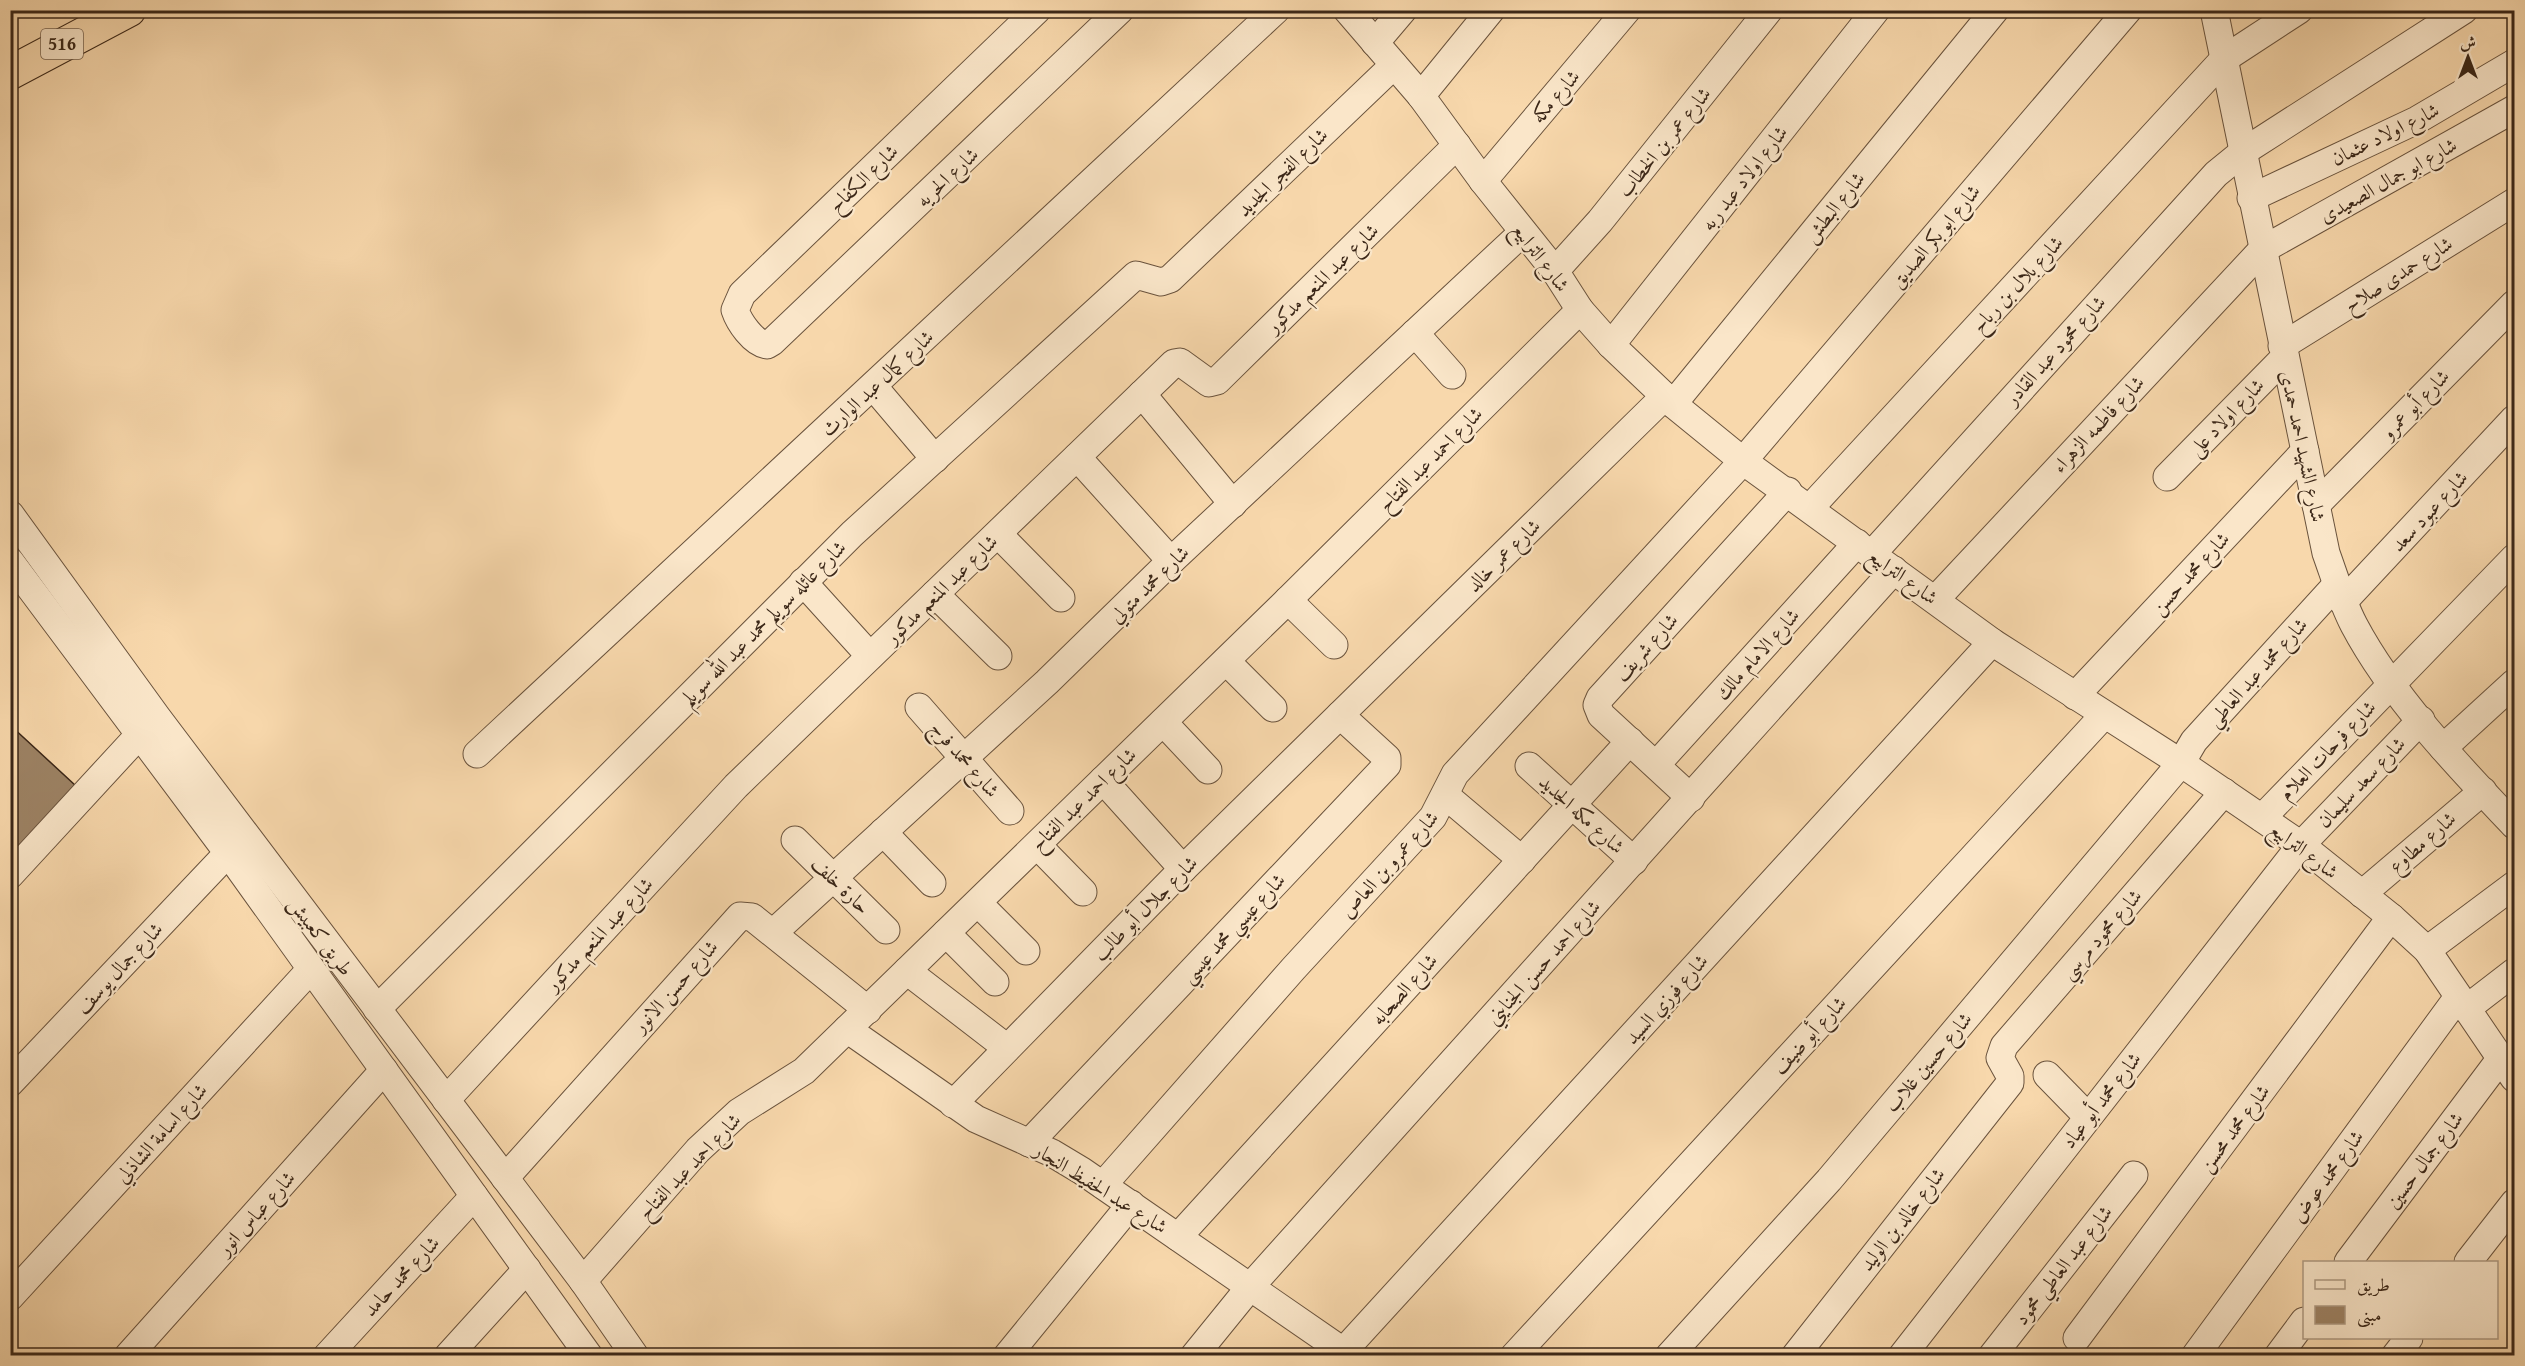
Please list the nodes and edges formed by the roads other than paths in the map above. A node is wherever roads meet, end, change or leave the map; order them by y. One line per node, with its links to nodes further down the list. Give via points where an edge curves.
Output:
1 (1037, 10): 36 (street, شارع الكفاح, via 742,294 736,302 737,317 761,344)
2 (1120, 10): 36 (street, شارع الحريه)
3 (1276, 10): 40 (street, شارع كمال عبد الوارث)
4 (1347, 10): 16 (street, شارع الترابيع)
5 (1403, 10): 16 (street)
6 (1491, 10): 22 (street)
7 (1627, 10): 26 (street, شارع مكه)
8 (1769, 10): 31 (street, شارع عمر بن الخطاب, via 1600,221)
9 (1876, 10): 37 (street, شارع اولاد عبد ربه)
10 (1995, 10): 42 (street, شارع البطش)
11 (2128, 10): 47 (street, شارع ابو بكر الصديق)
12 (2214, 10): 18 (street, شارع الشهيد احمد حمدى)
13 (2299, 10): 18 (street, شارع بلال بن رباح)
14 (2464, 10): 25 (street)
15 (122, 13): 17 (highway, 516); 21 (highway, 516)
16 (1375, 43): 20 (street, شارع الترابيع)
17 (10, 45)
18 (2224, 60): 25 (street, شارع الشهيد احمد حمدى); 52 (street, شارع بلال بن رباح)
19 (2514, 63): 27 (street, شارع اولاد عثمان, via 2417,120)
20 (1394, 65): 22 (street, شارع الترابيع); 32 (street, شارع الفجر الجديد)
21 (10, 73)
22 (1421, 96): 24 (street, شارع الترابيع)
23 (2514, 109): 30 (street, شارع ابو جمال الصعيدى)
24 (1458, 146): 26 (street, شارع الترابيع); 41 (street, شارع عبد المنعم مدكور, via 1217,381 1209,383 1177,362)
25 (2242, 152): 27 (street, شارع الشهيد احمد حمدى); 55 (street, شارع محمود عبد القادر, via 2192,198)
26 (1483, 181): 29 (street, شارع الترابيع)
27 (2251, 198): 30 (street, شارع الشهيد احمد حمدى)
28 (2514, 202): 38 (street, شارع حمدى صلاح)
29 (1523, 232): 31 (street, شارع الترابيع); 35 (street, شارع محمد متولي)
30 (2262, 250): 38 (street, شارع الشهيد احمد حمدى); 65 (street, شارع فاطمه الزهراء)
31 (1555, 271): 34 (street, شارع الترابيع)
32 (1170, 279): 46 (street, شارع عائله سويلم محمد عبد الله سويلم, via 1161,282 1136,275)
33 (2514, 304): 51 (street, شارع أبو عمرو)
34 (1580, 310): 37 (street, شارع الترابيع); 64 (street, شارع احمد عبد الفتاح)
35 (1415, 333): 39 (street); 50 (street, شارع محمد متولي)
36 (772, 342)
37 (1611, 345): 42 (street, شارع الترابيع)
38 (2283, 352): 44 (street, شارع الشهيد احمد حمدى); 48 (street, شارع اولاد على)
39 (1452, 375)
40 (873, 386): 46 (street); 83 (street, شارع كمال عبد الوارث)
41 (1142, 394): 45 (street, شارع عبد المنعم مدكور); 50 (street)
42 (1669, 400): 47 (street, شارع الترابيع); 76 (street, شارع عمر خالد)
43 (2514, 419): 61 (street, شارع عبود سعد)
44 (2305, 451): 51 (street, شارع الشهيد احمد حمدى); 73 (street, شارع محمد حسن)
45 (1077, 457): 54 (street, شارع عبد المنعم مدكور); 58 (street)
46 (935, 459): 60 (street, شارع عائله سويلم محمد عبد الله سويلم)
47 (1743, 461): 49 (street, شارع الترابيع); 92 (street, شارع عمرو بن العاص, via 1455,774)
48 (2167, 477)
49 (1788, 491): 52 (street, شارع الترابيع); 81 (street, شارع شريف, via 1600,698 1597,707 1601,715)
50 (1233, 504): 58 (street, شارع محمد متولي)
51 (2316, 505): 61 (street, شارع الشهيد احمد حمدى)
52 (1810, 508): 55 (street, شارع الترابيع)
53 (10, 514): 124 (street, طريق كعبيش)
54 (998, 534): 62 (street, شارع عبد المنعم مدكور); 63 (street)
55 (1864, 548): 59 (street, شارع الترابيع); 86 (street, شارع الامام مالك)
56 (2514, 558): 71 (street, شارع فرحات العلام)
57 (10, 561): 80 (street, طريق كعبيش)
58 (1171, 561): 84 (street, شارع محمد متولي)
59 (1894, 570): 65 (street, شارع الترابيع); 93 (street, شارع احمد حسن الجنايني)
60 (803, 582): 68 (street); 124 (street, شارع عائله سويلم محمد عبد الله سويلم)
61 (2340, 593): 71 (street, شارع الشهيد احمد حمدى, via 2355,627); 85 (street, شارع محمد عبد العاطي, via 2194,741)
62 (935, 594): 68 (street, شارع عبد المنعم مدكور); 69 (street)
63 (1060, 598)
64 (1288, 600): 67 (street); 70 (street, شارع احمد عبد الفتاح)
65 (1935, 600): 66 (street, شارع الترابيع)
66 (1992, 642): 73 (street, شارع الترابيع); 155 (street, شارع فوزي السيد)
67 (1334, 645)
68 (870, 656): 133 (street, شارع عبد المنعم مدكور, via 736,786)
69 (998, 656)
70 (1226, 661): 75 (street); 79 (street, شارع احمد عبد الفتاح)
71 (2393, 683): 78 (street, شارع الشهيد احمد حمدى); 96 (street, شارع فرحات العلام)
72 (2514, 683): 82 (street)
73 (2075, 696): 77 (street, شارع الترابيع)
74 (919, 706): 84 (street, شارع محمد فرج)
75 (1273, 708)
76 (1340, 715): 105 (street, شارع جلال أبو طالب); 136 (street, شارع عيسي محمد عيسي, via 1388,758 1387,765)
77 (2104, 715): 85 (street, شارع الترابيع); 163 (street, شارع أبو ضيف)
78 (2421, 720): 82 (street, شارع الشهيد احمد حمدى); 101 (street, شارع سعد سليمان)
79 (1163, 722): 88 (street); 89 (street, شارع احمد عبد الفتاح)
80 (140, 734): 102 (street, طريق كعبيش); 106 (street)
81 (1630, 741): 86 (street, شارع شريف); 94 (street, شارع الصحابه)
82 (2443, 748): 90 (street, شارع الشهيد احمد حمدى)
83 (477, 754)
84 (964, 758): 95 (street, شارع محمد فرج); 98 (street, شارع محمد متولي)
85 (2181, 763): 91 (street, شارع الترابيع); 164 (street, شارع حسين غلاب, via 1837,1171)
86 (1656, 765): 93 (street, شارع شريف)
87 (1529, 766): 94 (street, شارع مكه الجديد)
88 (1208, 770)
89 (1102, 780): 100 (street, شارع احمد عبد الفتاح); 105 (street)
90 (2482, 791): 97 (street, شارع الشهيد احمد حمدى); 111 (street, شارع مطاوع)
91 (2224, 792): 96 (street, شارع الترابيع); 132 (street, شارع محمود مرسي, via 2004,1046 2000,1058)
92 (1445, 795): 103 (street); 139 (street, شارع عمرو بن العاص, via 1433,817)
93 (1690, 798): 104 (street, شارع احمد حسن الجنايني)
94 (1572, 805): 103 (street, شارع الصحابه); 104 (street, شارع مكه الجديد)
95 (1010, 812)
96 (2262, 818): 101 (street, شارع الترابيع)
97 (2514, 824)
98 (883, 832): 107 (street, شارع محمد متولي); 108 (street)
99 (795, 840): 107 (street, حارة خلف)
100 (1037, 845): 110 (street); 112 (street, شارع احمد عبد الفتاح)
101 (2301, 845): 111 (street, شارع الترابيع); 135 (street, شارع محمد أبو عياد)
102 (228, 853): 119 (street, طريق كعبيش); 131 (street, شارع جمال يوسف)
103 (1522, 860): 145 (street, شارع الصحابه)
104 (1634, 861): 150 (street, شارع احمد حسن الجنايني)
105 (1183, 868): 127 (street, شارع جلال أبو طالب)
106 (10, 875)
107 (833, 878): 114 (street, حارة خلف); 115 (street, شارع محمد متولي)
108 (932, 883)
109 (2514, 885): 118 (street)
110 (1083, 892)
111 (2362, 894): 113 (street, شارع الترابيع)
112 (978, 903): 116 (street, شارع احمد عبد الفتاح); 117 (street)
113 (2391, 917): 118 (street, شارع الترابيع); 153 (street, شارع محمد محسن)
114 (886, 930)
115 (773, 933): 125 (street, شارع حسن الانور); 138 (street, شارع حسن الانور, via 746,915 735,919)
116 (946, 933): 120 (street, شارع احمد عبد الفتاح); 122 (street)
117 (1026, 951)
118 (2427, 951): 123 (street, شارع الترابيع)
119 (311, 969): 128 (street, طريق كعبيش); 151 (street, شارع اسامة الشاذلي)
120 (907, 971): 125 (street, شارع احمد عبد الفتاح); 127 (street)
121 (2514, 972): 123 (street, شارع محمد عوض)
122 (995, 982)
123 (2462, 1003): 129 (street, شارع الترابيع); 168 (street, شارع محمد عوض)
124 (377, 1009): 133 (street, طريق كعبيش)
125 (868, 1010): 126 (street, شارع احمد عبد الفتاح)
126 (847, 1029): 134 (street, شارع عبد الحفيظ النجار); 149 (street, شارع احمد عبد الفتاح, via 804,1071 739,1112 698,1150)
127 (1007, 1048): 134 (street, شارع جلال أبو طالب)
128 (384, 1070): 140 (street, طريق كعبيش); 156 (street, شارع عباس انور)
129 (2511, 1073): 146 (street, شارع جمال حسين)
130 (2047, 1075): 135 (street)
131 (10, 1083)
132 (2010, 1083): 165 (street, شارع خالد بن الوليد)
133 (446, 1100): 138 (street, طريق كعبيش)
134 (953, 1104): 136 (street, شارع عبد الحفيظ النجار)
135 (2088, 1117): 166 (street, شارع محمد أبو عياد)
136 (1029, 1143): 139 (street, شارع عبد الحفيظ النجار)
137 (2134, 1175): 167 (street, شارع عبد العاطي محمود)
138 (505, 1178): 143 (street, طريق كعبيش)
139 (1102, 1185): 142 (street, شارع عبد الحفيظ النجار)
140 (474, 1196): 144 (street, طريق كعبيش); 157 (street, شارع محمد حامد)
141 (2514, 1203): 147 (street)
142 (1131, 1204): 145 (street, شارع عبد الحفيظ النجار); 161 (street)
143 (527, 1207): 144 (street); 149 (street, طريق كعبيش)
144 (499, 1230): 148 (street, طريق كعبيش)
145 (1178, 1236): 150 (street, شارع عبد الحفيظ النجار)
146 (2350, 1261)
147 (2470, 1261)
148 (527, 1269): 158 (street); 159 (street, طريق كعبيش)
149 (583, 1281): 160 (street, طريق كعبيش)
150 (1250, 1287): 155 (street, شارع عبد الحفيظ النجار); 162 (street, شارع احمد حسن الجنايني)
151 (10, 1297)
152 (2303, 1322): 169 (street)
153 (2077, 1338)
154 (2408, 1339): 170 (street)
155 (1344, 1354)
156 (128, 1356)
157 (327, 1356)
158 (447, 1356)
159 (589, 1356)
160 (635, 1356)
161 (1007, 1356)
162 (1194, 1356)
163 (1514, 1356)
164 (1669, 1356)
165 (1795, 1356)
166 (1902, 1356)
167 (1992, 1356)
168 (2195, 1356)
169 (2278, 1356)
170 (2395, 1356)

